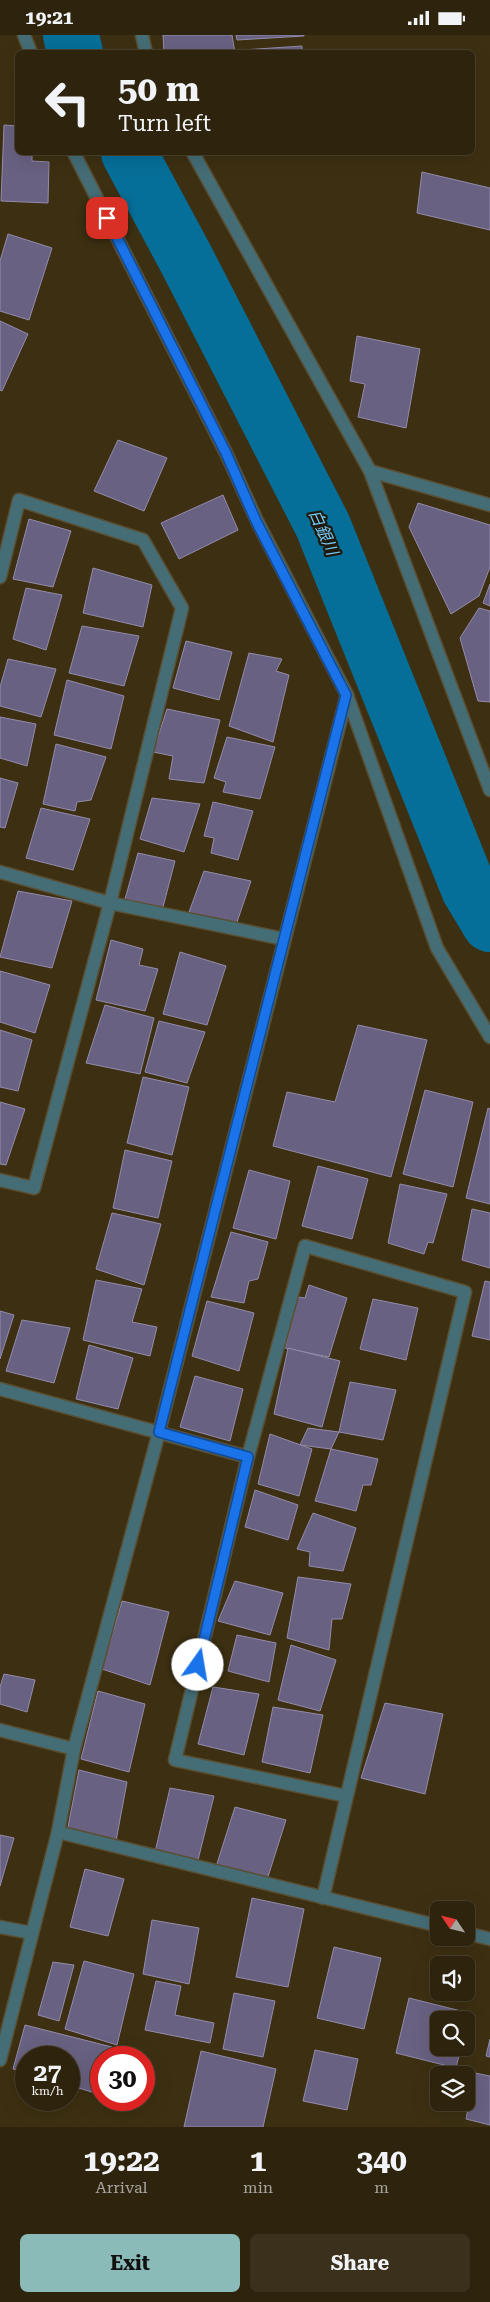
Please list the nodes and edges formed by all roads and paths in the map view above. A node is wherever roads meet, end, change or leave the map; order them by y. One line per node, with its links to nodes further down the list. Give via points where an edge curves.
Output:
1 (24, 35): 3 (street)
2 (142, 35): 4 (street)
3 (30, 50)
4 (145, 50)
5 (75, 155): 10 (street)
6 (194, 155): 7 (street)
7 (370, 471): 8 (street); 11 (street)
8 (490, 505)
9 (0, 577): 13 (street, via 19,500 143,540 182,608)
10 (346, 695): 14 (street); 15 (street, via 437,948)
11 (490, 789)
12 (0, 873): 13 (street)
13 (110, 903): 14 (street); 16 (street, via 34,1188)
14 (284, 939): 18 (street)
15 (490, 1037)
16 (0, 1180)
17 (0, 1389): 18 (street)
18 (159, 1432): 19 (street); 21 (street)
19 (248, 1457): 22 (street, via 175,1760); 22 (street, via 305,1246 465,1292)
20 (0, 1730): 21 (street)
21 (74, 1749): 23 (street)
22 (346, 1797): 24 (street)
23 (58, 1832): 24 (street); 27 (street)
24 (323, 1898): 25 (street)
25 (430, 1924)
26 (0, 1927): 27 (street)
27 (32, 1933): 30 (street)
28 (475, 1935): 29 (street)
29 (490, 1939)
30 (0, 2060)

